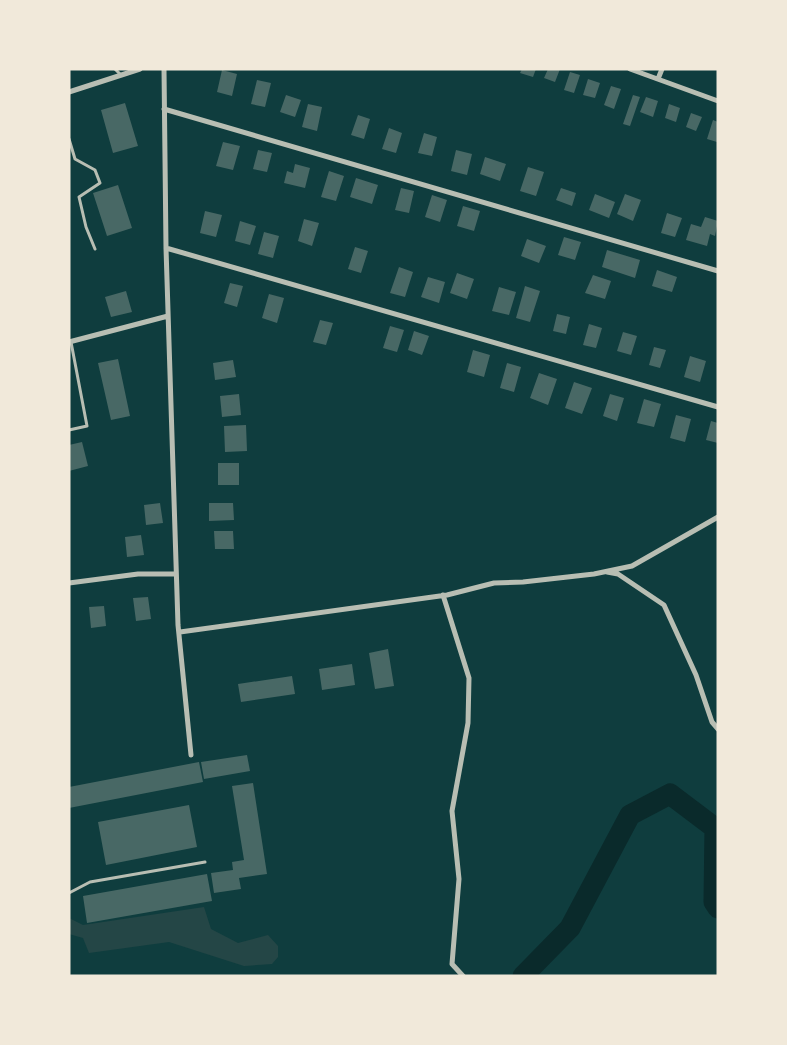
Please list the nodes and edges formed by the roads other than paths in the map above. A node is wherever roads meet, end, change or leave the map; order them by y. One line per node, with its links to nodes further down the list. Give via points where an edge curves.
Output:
1 (115, 69): 6 (lane)
2 (140, 69): 6 (street)
3 (164, 69): 10 (street)
4 (630, 69): 7 (street)
5 (662, 69): 7 (street)
6 (121, 75): 8 (street)
7 (658, 79): 9 (street)
8 (69, 92)
9 (718, 101)
10 (165, 109): 12 (street); 14 (street)
11 (69, 140): 13 (lane, via 75,159 95,170 100,183 79,197)
12 (166, 248): 15 (street); 17 (street)
13 (95, 249)
14 (718, 271)
15 (168, 316): 16 (street); 21 (street)
16 (70, 342): 18 (lane, via 87,426)
17 (718, 407)
18 (69, 430)
19 (718, 517): 20 (street, via 632,566)
20 (604, 572): 23 (street, via 494,583); 25 (street, via 618,574 664,605)
21 (177, 574): 22 (street, via 138,574); 24 (street)
22 (69, 583)
23 (443, 595): 24 (street); 29 (street, via 469,678 468,723 452,811 459,879 452,964)
24 (180, 632): 26 (street)
25 (718, 729)
26 (191, 755)
27 (205, 862): 28 (lane, via 90,882)
28 (69, 893)
29 (463, 976)

